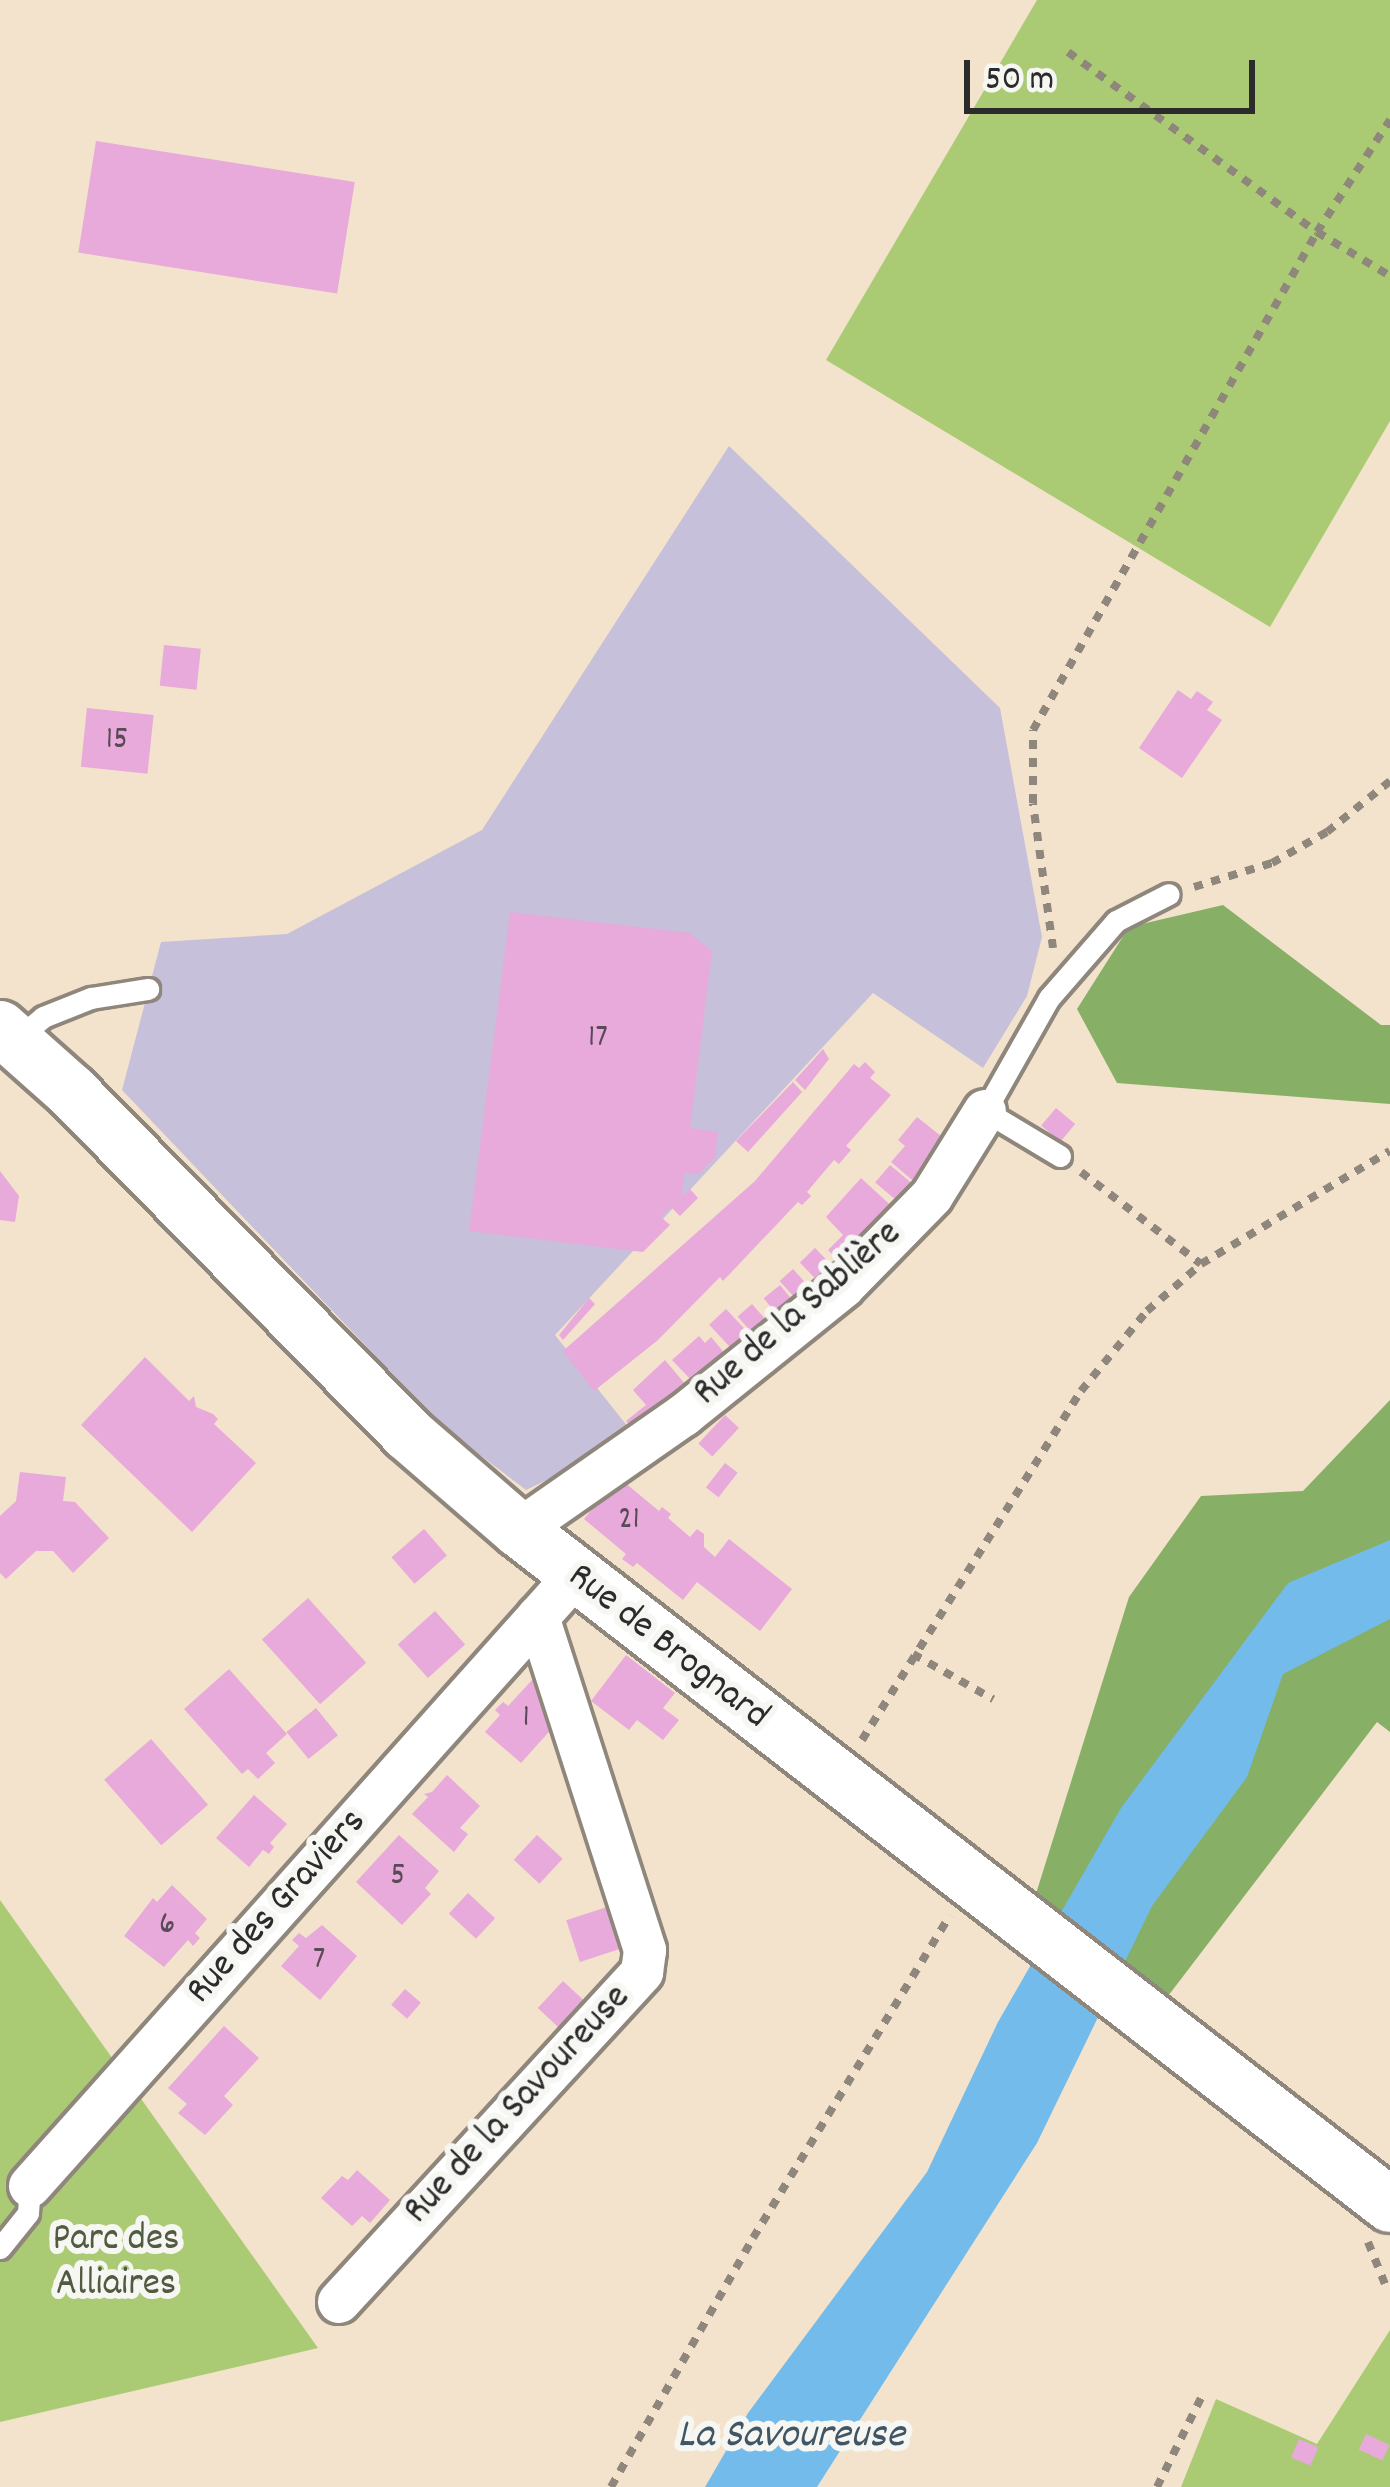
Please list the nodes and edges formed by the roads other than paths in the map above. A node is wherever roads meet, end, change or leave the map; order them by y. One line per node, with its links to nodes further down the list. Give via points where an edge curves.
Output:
1 (1169, 894): 4 (lane, Rue de la Sablière, via 1116,921 1049,998)
2 (148, 989): 3 (lane, via 91,998)
3 (8, 1034): 6 (street, Rue de Brognard, via 407,1433)
4 (985, 1111): 5 (lane); 6 (street, Rue de la Sablière, via 932,1196 843,1287 684,1415)
5 (1060, 1156)
6 (519, 1531): 7 (street, Rue de Brognard)
7 (574, 1577): 8 (street, Rue des Graviers); 10 (street, Rue de Brognard)
8 (538, 1617): 9 (street, Rue des Graviers); 12 (street, Rue de la Savoureuse, via 645,1950 642,1972)
9 (30, 2186): 11 (lane, Rue des Graviers, via 28,2213)
10 (1390, 2205)
11 (0, 2248)
12 (339, 2302)

